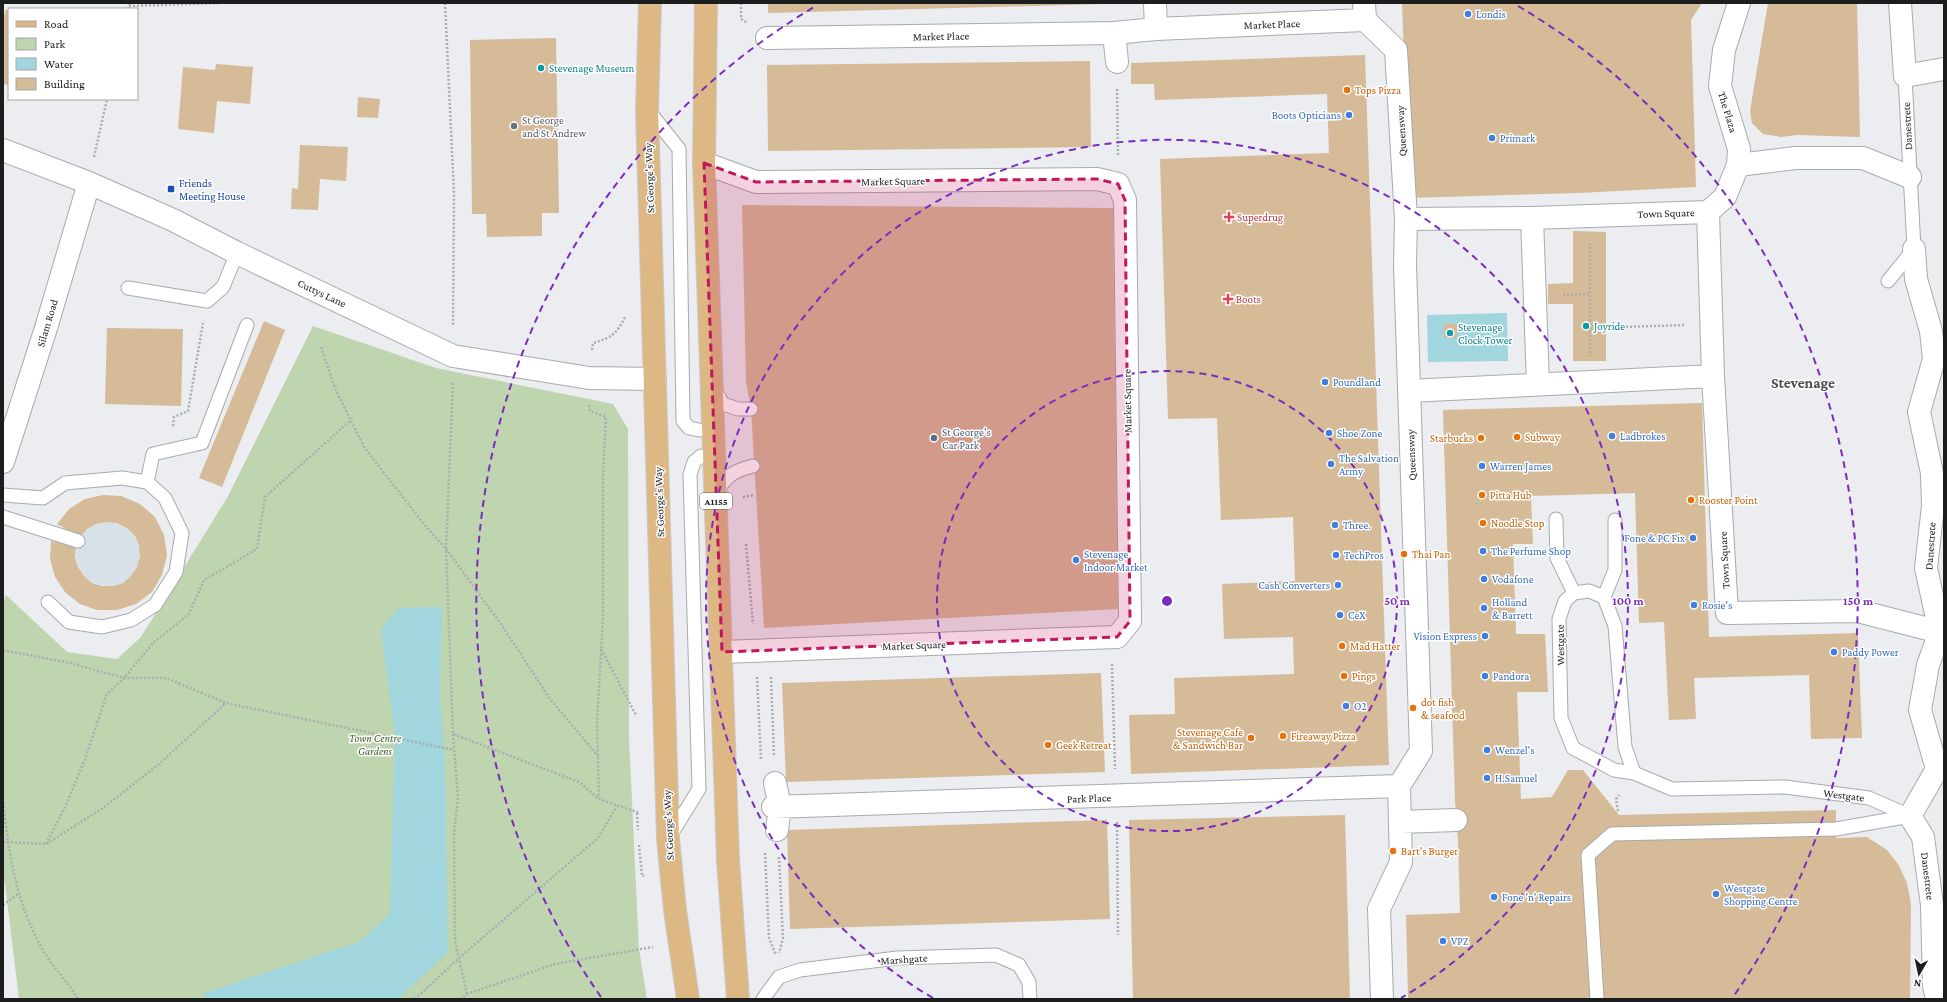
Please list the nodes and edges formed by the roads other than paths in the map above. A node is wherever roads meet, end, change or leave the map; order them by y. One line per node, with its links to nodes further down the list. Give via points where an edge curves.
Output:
1 (650, 3): 13 (main road, St George's Way)
2 (706, 3): 15 (main road, A1155)
3 (1155, 3): 7 (street)
4 (1739, 3): 16 (street, The Plaza, via 1724,50 1720,86 1739,149)
5 (1900, 3): 12 (street, Danestrete)
6 (1364, 12): 7 (street, Market Place); 21 (street, Queensway, via 1396,50)
7 (1156, 29): 8 (street, Market Place)
8 (1114, 33): 9 (street, Market Place); 10 (street)
9 (767, 38)
10 (1117, 62)
11 (1944, 69): 12 (street)
12 (1905, 76): 17 (lane, Danestrete)
13 (647, 110): 28 (main road, St George's Way); 33 (lane, via 679,149 683,421 689,428)
14 (3, 150): 18 (street, Cuttys Lane)
15 (704, 163): 30 (main road, A1155); 48 (street, Market Square, via 756,182 1097,179 1118,184 1125,200 1130,621 1117,637 756,658)
16 (1738, 165): 17 (street, via 1795,158 1863,158); 19 (street, The Plaza, via 1725,197)
17 (1910, 177): 22 (lane, Danestrete)
18 (89, 183): 23 (street, Cuttys Lane, via 173,220); 35 (street, Silam Road)
19 (1708, 212): 20 (street, Town Square); 27 (street, Town Square)
20 (1532, 218): 21 (street, Town Square); 29 (street)
21 (1406, 219): 31 (street, Queensway)
22 (1914, 249): 24 (lane); 47 (street, Danestrete, via 1916,279 1931,331 1934,359 1919,412 1932,473 1933,506 1926,568)
23 (237, 253): 25 (lane, via 223,287 207,301); 28 (street, Cuttys Lane, via 453,356 589,378)
24 (1888, 281)
25 (128, 288)
26 (247, 325): 37 (lane, via 202,443 153,454)
27 (1713, 376): 29 (street); 47 (street, Town Square, via 1727,613 1858,611)
28 (655, 379): 57 (main road, St George's Way)
29 (1538, 384): 31 (street)
30 (712, 385): 32 (lane, via 723,404 738,409); 38 (main road, A1155)
31 (1409, 391): 51 (street, Queensway, via 1420,751)
32 (751, 409)
33 (700, 430)
34 (701, 456): 57 (lane, via 694,462 690,475 699,789)
35 (3, 462)
36 (754, 466): 38 (lane, via 737,470 726,477)
37 (147, 482): 39 (lane, via 122,478 65,483 43,498); 46 (lane, via 165,498 182,533 176,572 156,605 131,620 102,627 69,622)
38 (716, 492): 48 (main road, A1155)
39 (3, 495)
40 (3, 517): 43 (lane)
41 (1556, 519): 44 (lane, via 1557,558)
42 (1615, 520): 45 (lane, via 1616,570)
43 (78, 541)
44 (1574, 593): 45 (lane, via 1589,591); 49 (lane, Westgate, via 1565,601 1560,619 1561,718 1573,748 1614,770)
45 (1604, 598): 49 (lane, via 1615,626 1625,747)
46 (48, 602)
47 (1942, 633): 53 (street, via 1928,665 1920,710 1937,768)
48 (722, 652): 59 (main road, A1155, via 728,860)
49 (1634, 773): 53 (lane, Westgate, via 1672,789 1785,787 1869,798)
50 (768, 775): 52 (street)
51 (1399, 786): 52 (street, Park Place); 55 (street)
52 (777, 807): 56 (street)
53 (1910, 816): 63 (lane, via 1836,829 1612,834 1588,855); 64 (street, Danestrete, via 1923,837 1932,905 1934,986)
54 (1456, 820): 55 (street)
55 (1401, 822): 62 (street, via 1401,862 1379,909)
56 (771, 838)
57 (668, 839): 58 (main road, St George's Way)
58 (688, 999)
59 (738, 999)
60 (763, 999): 61 (lane, Marshgate, via 780,977 800,970 897,958 996,955 1019,965 1029,982)
61 (1030, 999)
62 (1382, 999)
63 (1597, 999)
64 (1937, 999)

